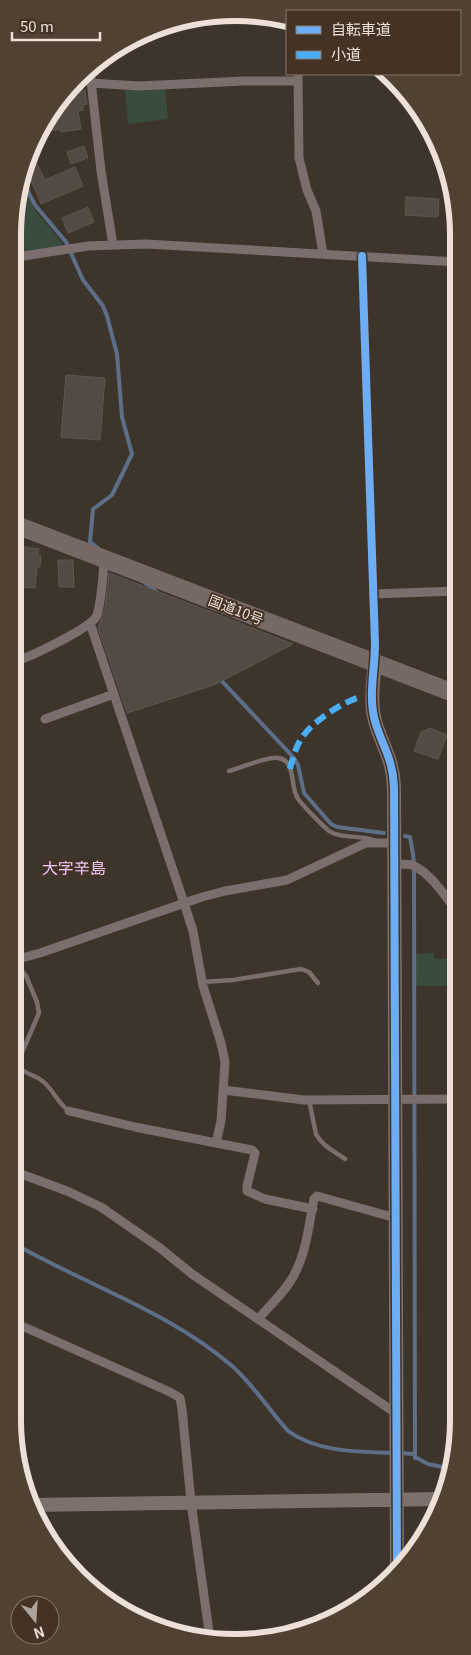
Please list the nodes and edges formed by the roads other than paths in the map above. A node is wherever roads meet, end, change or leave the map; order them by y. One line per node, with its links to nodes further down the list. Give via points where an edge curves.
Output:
1 (298, 77): 3 (street, via 139,86); 5 (street, via 300,164 306,190 316,211)
2 (90, 78): 3 (street)
3 (91, 83): 4 (street)
4 (113, 245): 5 (street, via 162,244); 6 (street)
5 (323, 254): 7 (street)
6 (21, 256)
7 (362, 256): 8 (street); 12 (street)
8 (450, 262)
9 (21, 527): 10 (highway, 国道10号)
10 (104, 559): 13 (street, via 98,612); 15 (highway, 国道10号)
11 (450, 591): 12 (street)
12 (374, 594): 15 (street)
13 (90, 623): 14 (street); 17 (street)
14 (21, 659)
15 (375, 663): 16 (highway, 国道10号); 21 (street, via 372,704 392,765)
16 (450, 692)
17 (114, 694): 18 (street); 24 (street)
18 (45, 719)
19 (229, 771): 20 (lane, via 272,758 282,759 290,769 293,789 299,801 328,830 372,839)
20 (377, 843): 21 (street); 24 (street, via 366,843 287,880 225,890)
21 (394, 843): 22 (street)
22 (394, 864): 23 (street, via 414,865); 32 (street)
23 (450, 902)
24 (184, 903): 25 (street); 27 (street)
25 (21, 959)
26 (21, 970): 29 (lane, via 39,1012)
27 (202, 982): 28 (lane, via 301,969 309,972); 31 (street, via 223,1049)
28 (318, 983)
29 (21, 1055)
30 (21, 1069): 35 (lane, via 42,1081)
31 (223, 1090): 34 (street); 36 (street)
32 (395, 1098): 33 (street); 34 (street); 40 (street)
33 (450, 1099)
34 (309, 1100): 37 (lane, via 318,1139)
35 (69, 1111): 36 (street)
36 (216, 1143): 39 (street, via 254,1152 247,1186 250,1193 277,1203)
37 (345, 1159)
38 (21, 1174): 41 (street, via 101,1207)
39 (313, 1209): 40 (street, via 314,1199 320,1196); 41 (street, via 295,1273)
40 (396, 1218): 43 (street)
41 (258, 1318): 43 (street)
42 (21, 1326): 46 (street, via 180,1398)
43 (397, 1414): 45 (street)
44 (434, 1498): 45 (street)
45 (396, 1500): 46 (street); 48 (street)
46 (191, 1502): 47 (street); 49 (street)
47 (39, 1505)
48 (397, 1561)
49 (209, 1632)

